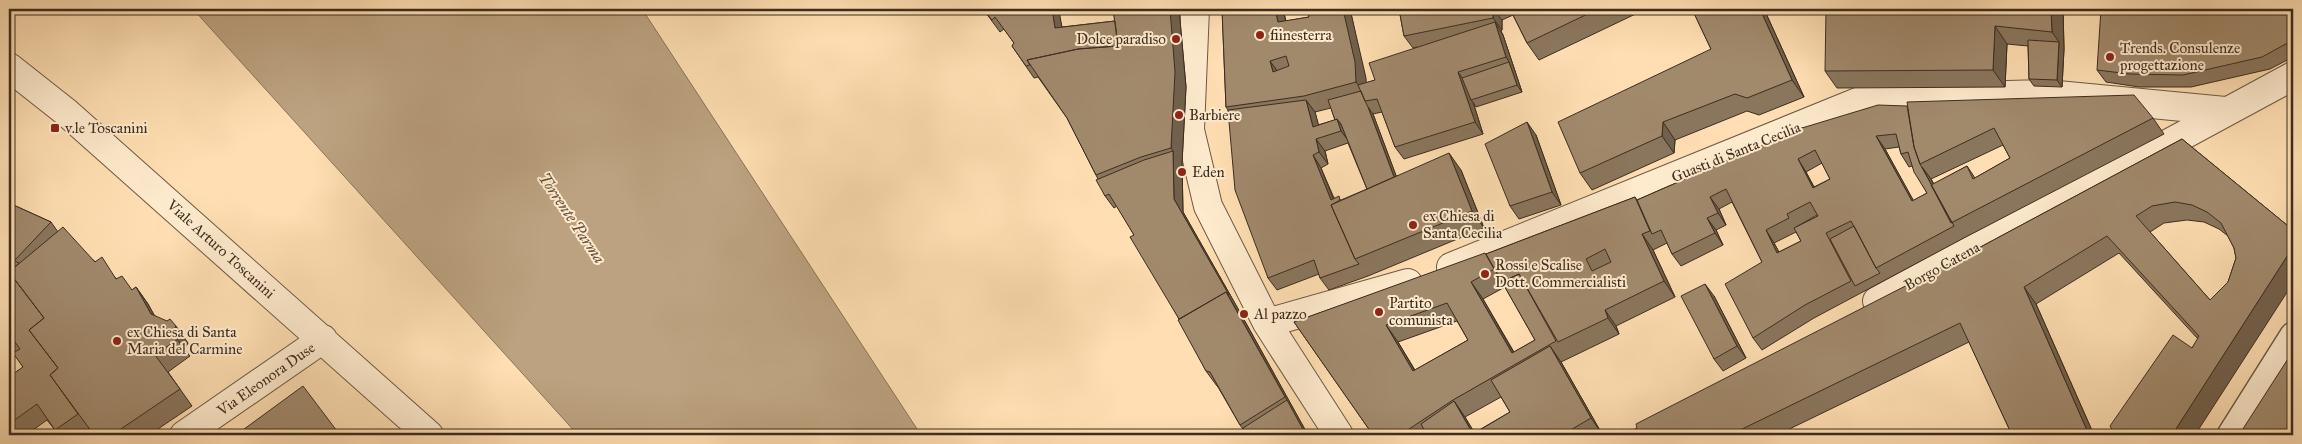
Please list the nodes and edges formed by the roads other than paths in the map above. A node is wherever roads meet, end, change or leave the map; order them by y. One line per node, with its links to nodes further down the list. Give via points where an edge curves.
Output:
1 (1195, 9): 6 (street, via 1190,130 1208,206)
2 (9, 67): 8 (street, Viale Arturo Toscanini, via 66,112)
3 (2293, 76): 4 (street, Borgo Catena)
4 (2225, 111): 5 (street, Borgo Catena); 6 (street, Guasti di Santa Cecilia, via 2047,94 1865,99 1405,285)
5 (1859, 311)
6 (1266, 323): 11 (street)
7 (2293, 335): 12 (street)
8 (323, 339): 9 (street, Via Eleonora Duse); 10 (street, Viale Arturo Toscanini)
9 (184, 435)
10 (429, 435)
11 (1339, 435)
12 (2230, 435)

